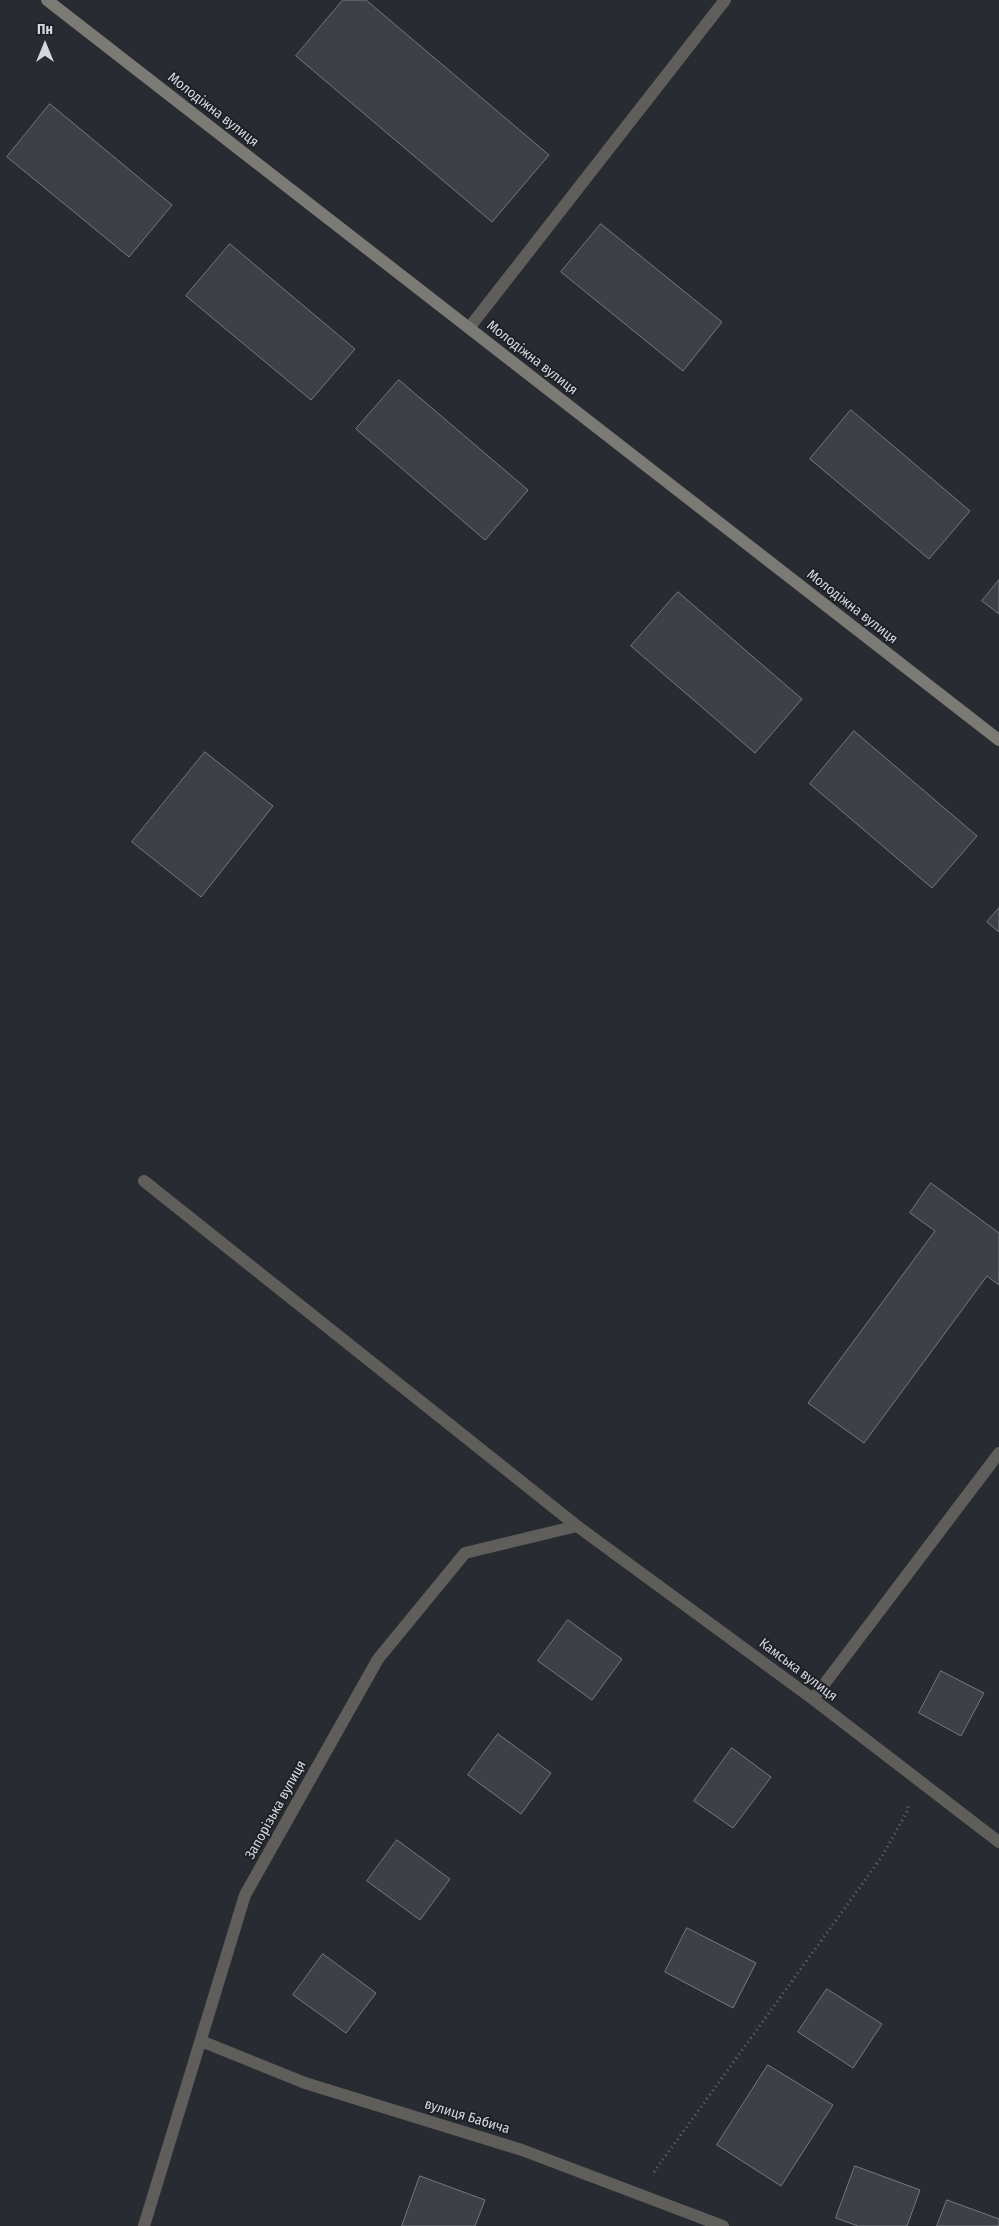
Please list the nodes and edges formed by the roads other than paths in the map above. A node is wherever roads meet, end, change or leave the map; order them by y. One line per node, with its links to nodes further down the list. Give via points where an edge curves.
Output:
1 (48, 0): 3 (street, Молодіжна вулиця)
2 (725, 0): 3 (street)
3 (469, 328): 4 (street, Молодіжна вулиця)
4 (999, 740)
5 (144, 1181): 7 (street, Камська вулиця)
6 (999, 1454): 8 (street)
7 (577, 1526): 8 (street, Камська вулиця); 10 (street, Запорізька вулиця, via 466,1553 378,1659 245,1895)
8 (813, 1699): 9 (street, Камська вулиця)
9 (999, 1842)
10 (201, 2041): 11 (street, Запорізька вулиця); 12 (street, вулиця Бабича, via 305,2083 522,2150)
11 (144, 2226)
12 (723, 2226)

